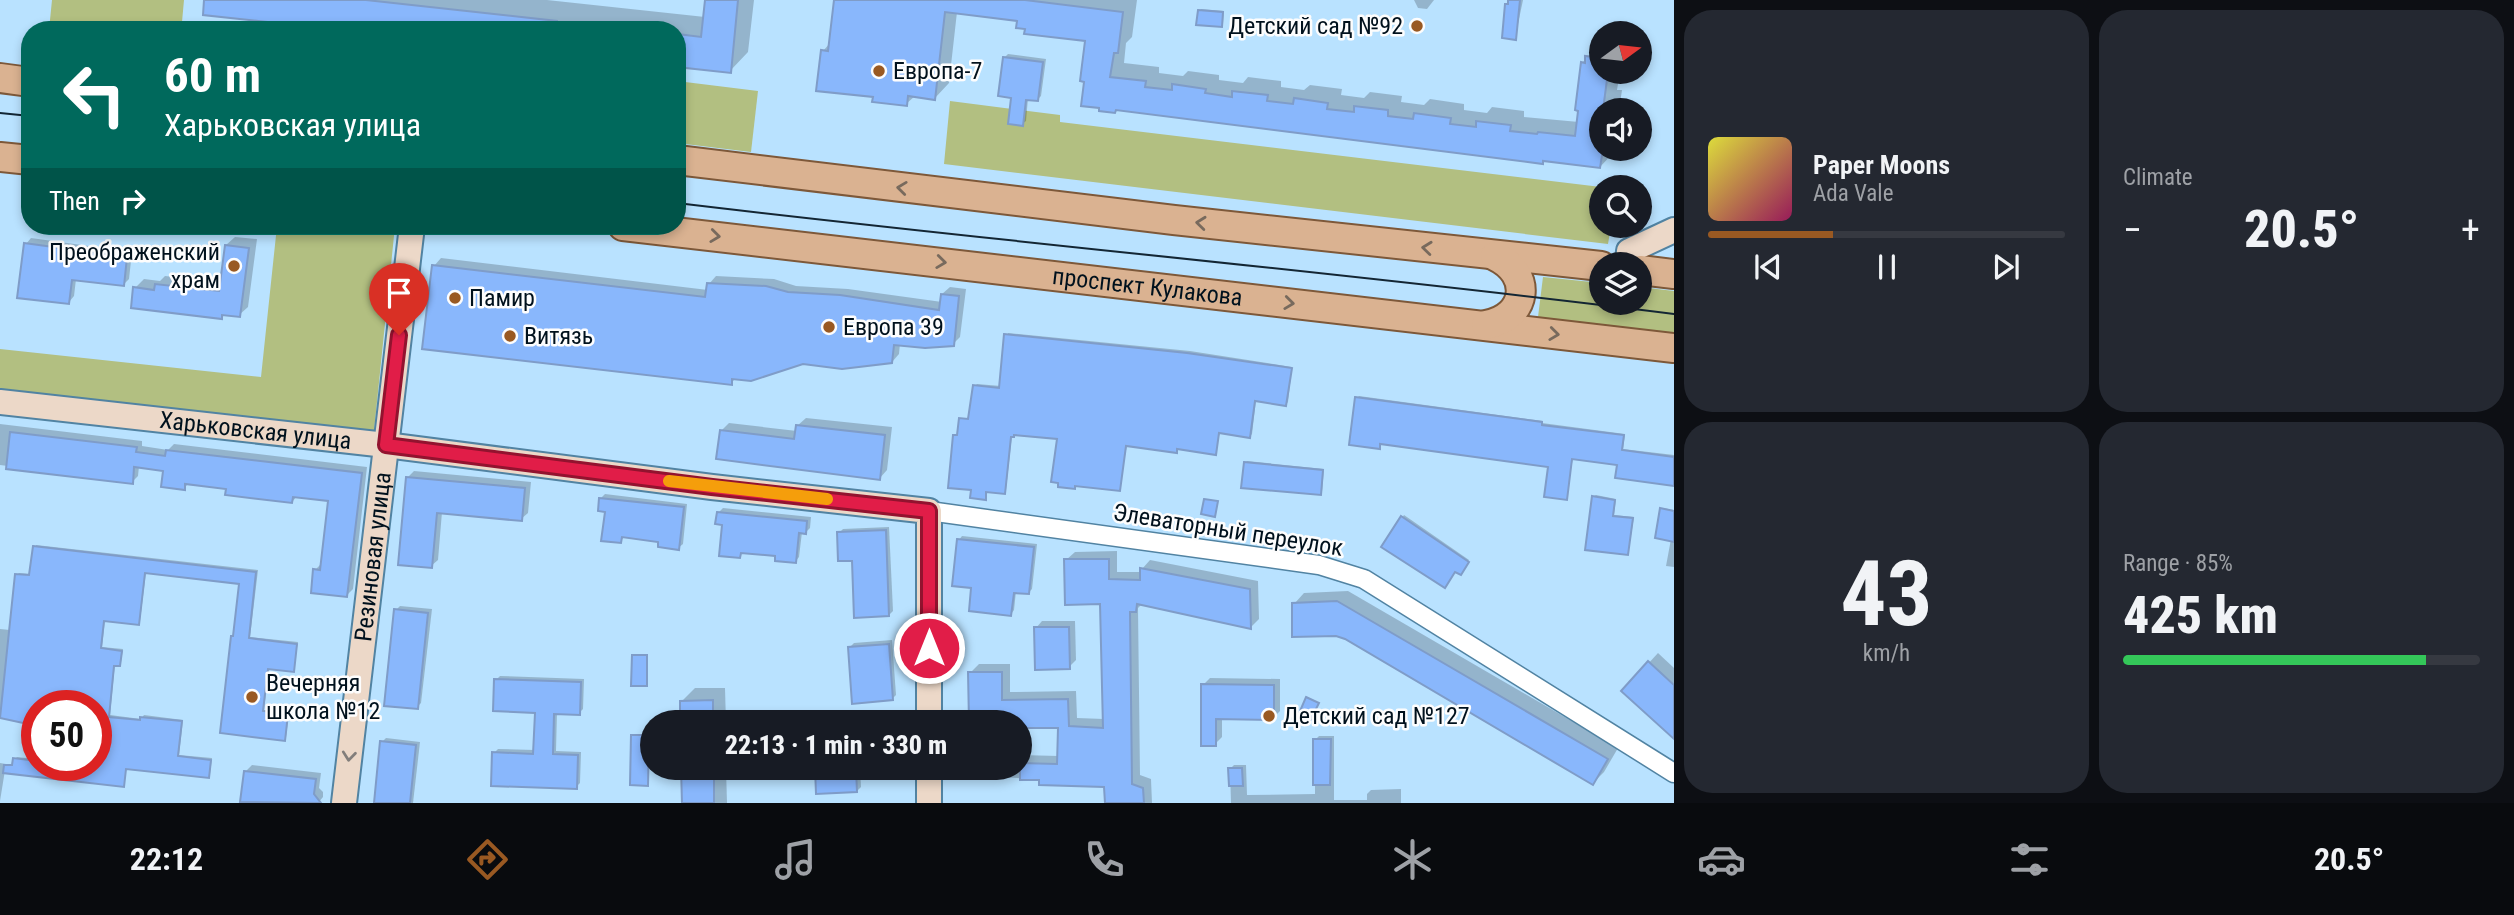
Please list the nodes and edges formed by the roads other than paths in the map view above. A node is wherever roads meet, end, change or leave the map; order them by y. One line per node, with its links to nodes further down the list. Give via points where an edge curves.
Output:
1 (0, 78): 2 (main road)
2 (21, 81)
3 (0, 157): 4 (main road)
4 (21, 159)
5 (686, 161): 10 (main road, one-way to 5)
6 (1674, 230): 9 (main road)
7 (686, 233): 14 (main road, проспект Кулакова, one-way to 14)
8 (411, 235): 17 (main road, Резиновая улица)
9 (1645, 252)
10 (1495, 256): 11 (main road); 14 (main road, via 1514,269 1521,291 1514,311)
11 (1589, 265)
12 (1652, 268): 13 (main road)
13 (1674, 274)
14 (1486, 326): 15 (main road, проспект Кулакова, one-way to 15)
15 (1674, 348)
16 (0, 402): 17 (main road, Харьковская улица)
17 (386, 445): 18 (main road, Харьковская улица); 22 (main road, Резиновая улица, one-way to 22)
18 (929, 511): 19 (main road); 20 (street, Элеваторный переулок, via 1319,565 1364,579)
19 (929, 710)
20 (1674, 773)
21 (929, 780): 23 (main road)
22 (344, 803)
23 (929, 803)

